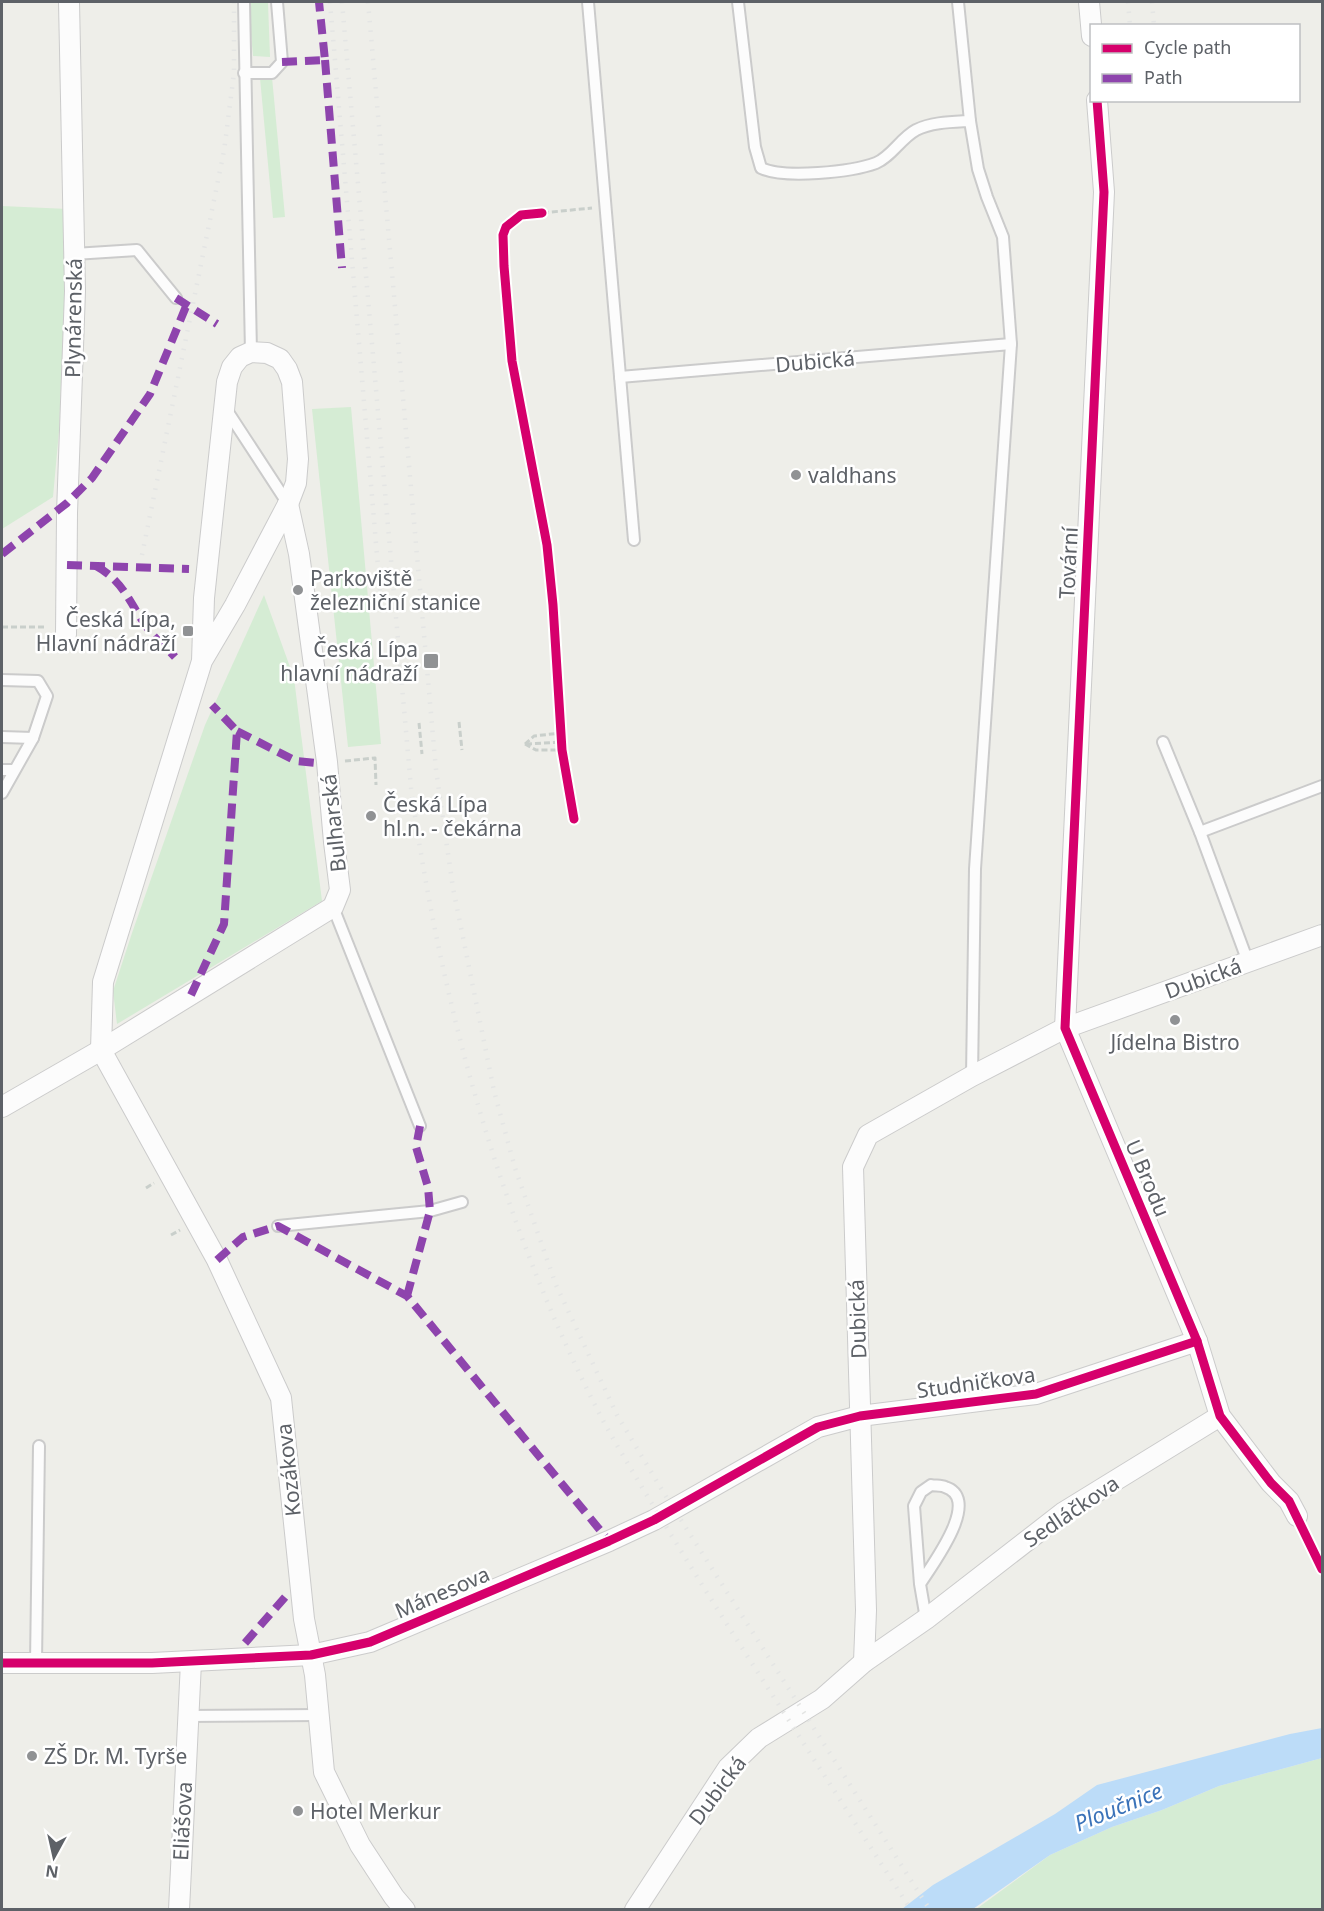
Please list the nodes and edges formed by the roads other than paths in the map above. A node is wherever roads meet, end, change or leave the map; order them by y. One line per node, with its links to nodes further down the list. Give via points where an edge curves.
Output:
1 (69, 2): 12 (street, Plynárenská)
2 (244, 2): 9 (lane)
3 (277, 2): 9 (lane, via 282,62 272,73)
4 (588, 2): 16 (lane)
5 (738, 2): 11 (lane, via 755,147 761,168 772,173 840,172 878,162 915,131 941,122)
6 (958, 2): 11 (lane)
7 (1089, 2): 8 (street)
8 (1091, 24)
9 (244, 73): 15 (lane)
10 (1096, 102): 34 (street, Tovární, via 1104,192)
11 (970, 120): 14 (lane, via 978,169 1003,237)
12 (74, 254): 13 (lane, via 137,250); 20 (street, Plynárenská)
13 (176, 298)
14 (1011, 344): 16 (lane, Dubická); 36 (lane, via 975,869)
15 (251, 352): 17 (street, Bulharská, via 232,367); 18 (street, Bulharská, via 280,359 292,382 298,459 296,483)
16 (620, 378): 19 (lane)
17 (224, 407): 18 (lane); 21 (street, Bulharská, via 204,598)
18 (288, 504): 21 (street, Bulharská); 31 (street, Bulharská, via 299,554 327,762 340,890)
19 (634, 540)
20 (66, 631)
21 (202, 661): 35 (street, Bulharská, via 103,982)
22 (2, 680): 24 (lane, via 38,681 48,696)
23 (2, 737): 24 (lane)
24 (33, 738): 27 (lane)
25 (1163, 742): 30 (lane)
26 (2, 770): 27 (lane)
27 (14, 770): 29 (lane)
28 (1323, 786): 30 (lane)
29 (2, 793)
30 (1200, 831): 33 (lane)
31 (333, 907): 35 (street); 38 (lane)
32 (1323, 935): 33 (street, Dubická)
33 (1248, 962): 34 (street, Dubická)
34 (1065, 1028): 36 (street, Dubická); 41 (street, U Brodu)
35 (101, 1050): 37 (street); 48 (street, Kozákova, via 217,1260 281,1398)
36 (972, 1076): 42 (street, Dubická, via 868,1135 853,1167)
37 (2, 1107)
38 (420, 1126)
39 (462, 1202): 40 (lane, via 430,1211)
40 (278, 1226)
41 (1197, 1341): 42 (street, Studničkova, via 1036,1394); 43 (street)
42 (860, 1416): 48 (street, Mánesova, via 818,1427 654,1520 609,1541 370,1642); 50 (street, Dubická)
43 (1220, 1416): 45 (street); 47 (street, Sedláčkova, via 1064,1512)
44 (39, 1446): 52 (lane)
45 (1297, 1516)
46 (920, 1584): 46 (lane, via 914,1506 930,1485 946,1487 955,1494 957,1520); 47 (lane)
47 (926, 1619): 50 (street, Sedláčkova)
48 (311, 1655): 49 (street, Mánesova); 53 (street, Kozákova)
49 (191, 1662): 52 (street, Mánesova); 54 (street, Eliášova)
50 (864, 1662): 57 (street, Dubická, via 822,1699 759,1738 728,1768)
51 (2, 1663): 52 (street, Mánesova)
52 (36, 1663)
53 (319, 1715): 54 (lane); 56 (street, Kozákova, via 324,1772 360,1845)
54 (187, 1716): 55 (street, Eliášova)
55 (179, 1910)
56 (405, 1910)
57 (635, 1910)

